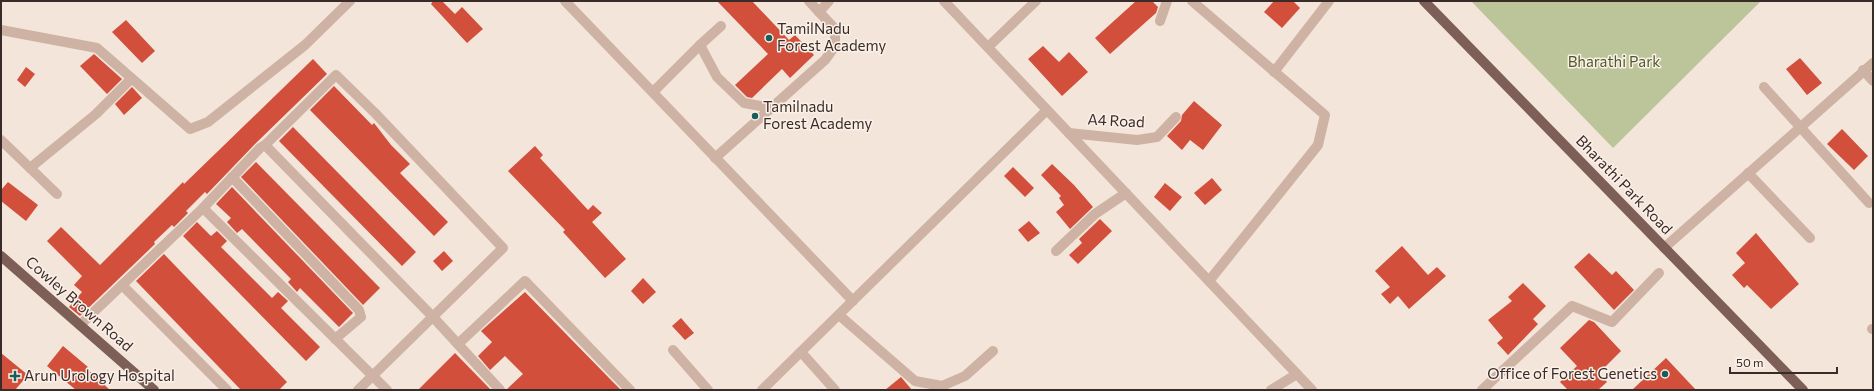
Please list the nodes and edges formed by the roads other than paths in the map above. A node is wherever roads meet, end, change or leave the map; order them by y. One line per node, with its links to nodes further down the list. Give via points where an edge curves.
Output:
1 (350, 1): 20 (street, via 305,44 208,122 190,129)
2 (565, 1): 23 (street)
3 (809, 1): 11 (street)
4 (829, 1): 11 (street)
5 (946, 1): 16 (street)
6 (1036, 1): 16 (street)
7 (1167, 1): 12 (street)
8 (1192, 1): 19 (street)
9 (1329, 1): 19 (street)
10 (1424, 1): 40 (main road, Bharathi Park Road)
11 (819, 12): 24 (street, via 835,29 835,46 825,60)
12 (1160, 21)
13 (721, 26): 15 (street)
14 (1, 30): 20 (street, via 97,48)
15 (700, 46): 23 (street); 24 (street, via 717,77 744,103)
16 (988, 47): 25 (street)
17 (1873, 62): 18 (street)
18 (1863, 70): 21 (street); 27 (street)
19 (1274, 72): 44 (street, via 1325,116 1318,145)
20 (131, 79): 32 (street, via 96,114)
21 (1873, 81)
22 (1764, 87): 27 (street)
23 (653, 92): 31 (street)
24 (772, 108): 31 (street)
25 (1048, 110): 28 (street); 46 (street)
26 (1176, 117): 28 (street, A4 Road, via 1157,137 1137,140)
27 (1800, 127): 33 (street); 37 (street)
28 (1069, 133): 35 (street)
29 (1, 140): 32 (street)
30 (265, 145): 34 (street); 48 (street); 48 (street, via 336,75 375,113 503,248)
31 (715, 158): 46 (street)
32 (30, 168): 36 (street)
33 (1748, 173): 39 (street); 40 (street)
34 (232, 177): 38 (street); 50 (street, via 359,310 362,317)
35 (1126, 193): 41 (street, via 1095,214); 44 (street)
36 (57, 194)
37 (1869, 203)
38 (203, 208): 45 (street); 50 (street)
39 (1810, 238)
40 (1664, 248): 69 (main road, Bharathi Park Road)
41 (1056, 251)
42 (1, 256): 49 (main road, Cowley Brown Road)
43 (1659, 273): 68 (street, via 1612,322 1572,306)
44 (1209, 281): 55 (street)
45 (122, 285): 49 (street); 58 (street)
46 (853, 301): 47 (street)
47 (839, 315): 53 (street, via 915,381 942,386 965,376); 54 (street)
48 (432, 317): 51 (street); 56 (street)
49 (80, 325): 57 (main road, Cowley Brown Road)
50 (335, 340): 56 (street)
51 (458, 344): 61 (street); 62 (street, via 525,280)
52 (673, 350): 63 (street)
53 (993, 351)
54 (801, 352): 64 (street); 65 (street)
55 (1297, 374): 66 (street); 67 (street)
56 (372, 376): 59 (street); 60 (street)
57 (154, 390)
58 (227, 390)
59 (358, 390)
60 (387, 390)
61 (500, 390)
62 (630, 390)
63 (708, 390)
64 (762, 390)
65 (835, 390)
66 (1271, 390)
67 (1312, 390)
68 (1482, 390)
69 (1803, 390)

